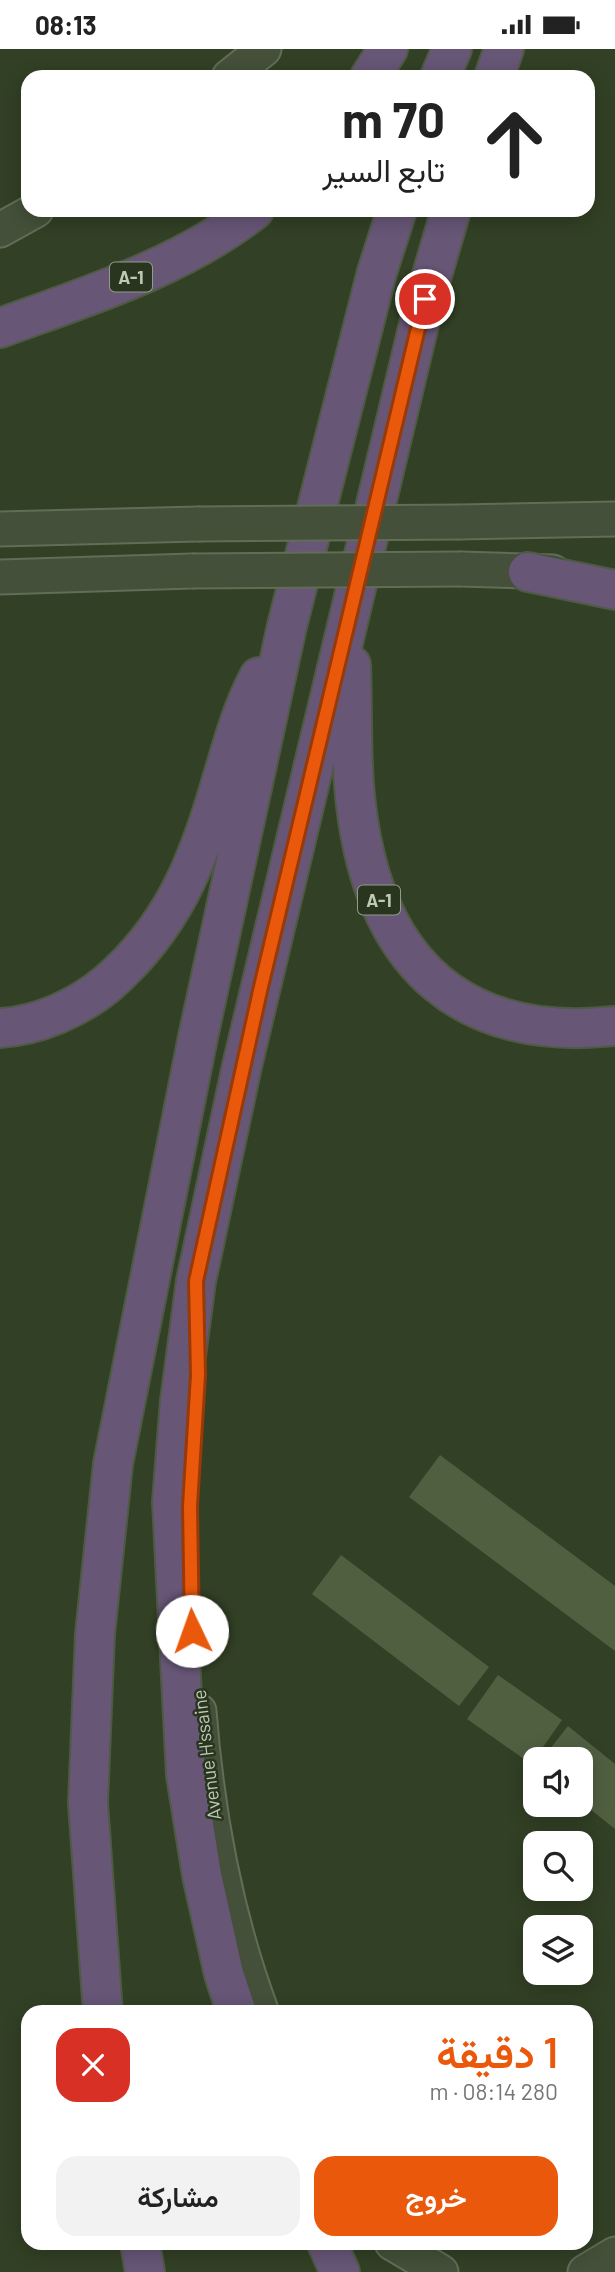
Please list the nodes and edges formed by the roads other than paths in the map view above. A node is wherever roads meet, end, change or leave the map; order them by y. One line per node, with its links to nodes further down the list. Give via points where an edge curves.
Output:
1 (264, 49): 5 (street)
2 (388, 49): 6 (highway)
3 (452, 49): 7 (highway)
4 (504, 49): 8 (highway)
5 (238, 70)
6 (374, 70)
7 (443, 70)
8 (496, 70)
9 (23, 217): 13 (street)
10 (243, 217): 14 (highway, A-1, via 177,257)
11 (395, 217): 22 (highway)
12 (449, 217): 21 (highway)
13 (0, 230)
14 (0, 328)
15 (615, 519): 16 (street, bridge)
16 (0, 529)
17 (615, 571): 18 (street)
18 (528, 572): 19 (street, bridge, via 192,571); 20 (highway)
19 (0, 577)
20 (615, 590)
21 (349, 611): 23 (highway, A-1, via 358,820 378,898 403,947 437,985 469,1005 527,1026 575,1030); 25 (highway)
22 (287, 626): 24 (highway, via 252,691 198,858 165,923 133,962 94,995 55,1016); 26 (highway, via 198,1037 113,1464 95,1634 88,1803)
23 (615, 1026)
24 (0, 1028)
25 (196, 1281): 27 (highway, via 172,1502 178,1655 186,1775 202,1875); 28 (street, Avenue H'ssaine, via 198,1375 190,1606 201,1733 219,1862)
26 (102, 2005)
27 (234, 2005)
28 (259, 2005)
29 (141, 2250): 33 (highway)
30 (330, 2250): 34 (highway)
31 (404, 2250): 35 (street)
32 (615, 2253): 36 (street)
33 (145, 2272)
34 (340, 2272)
35 (441, 2272)
36 (585, 2272)

